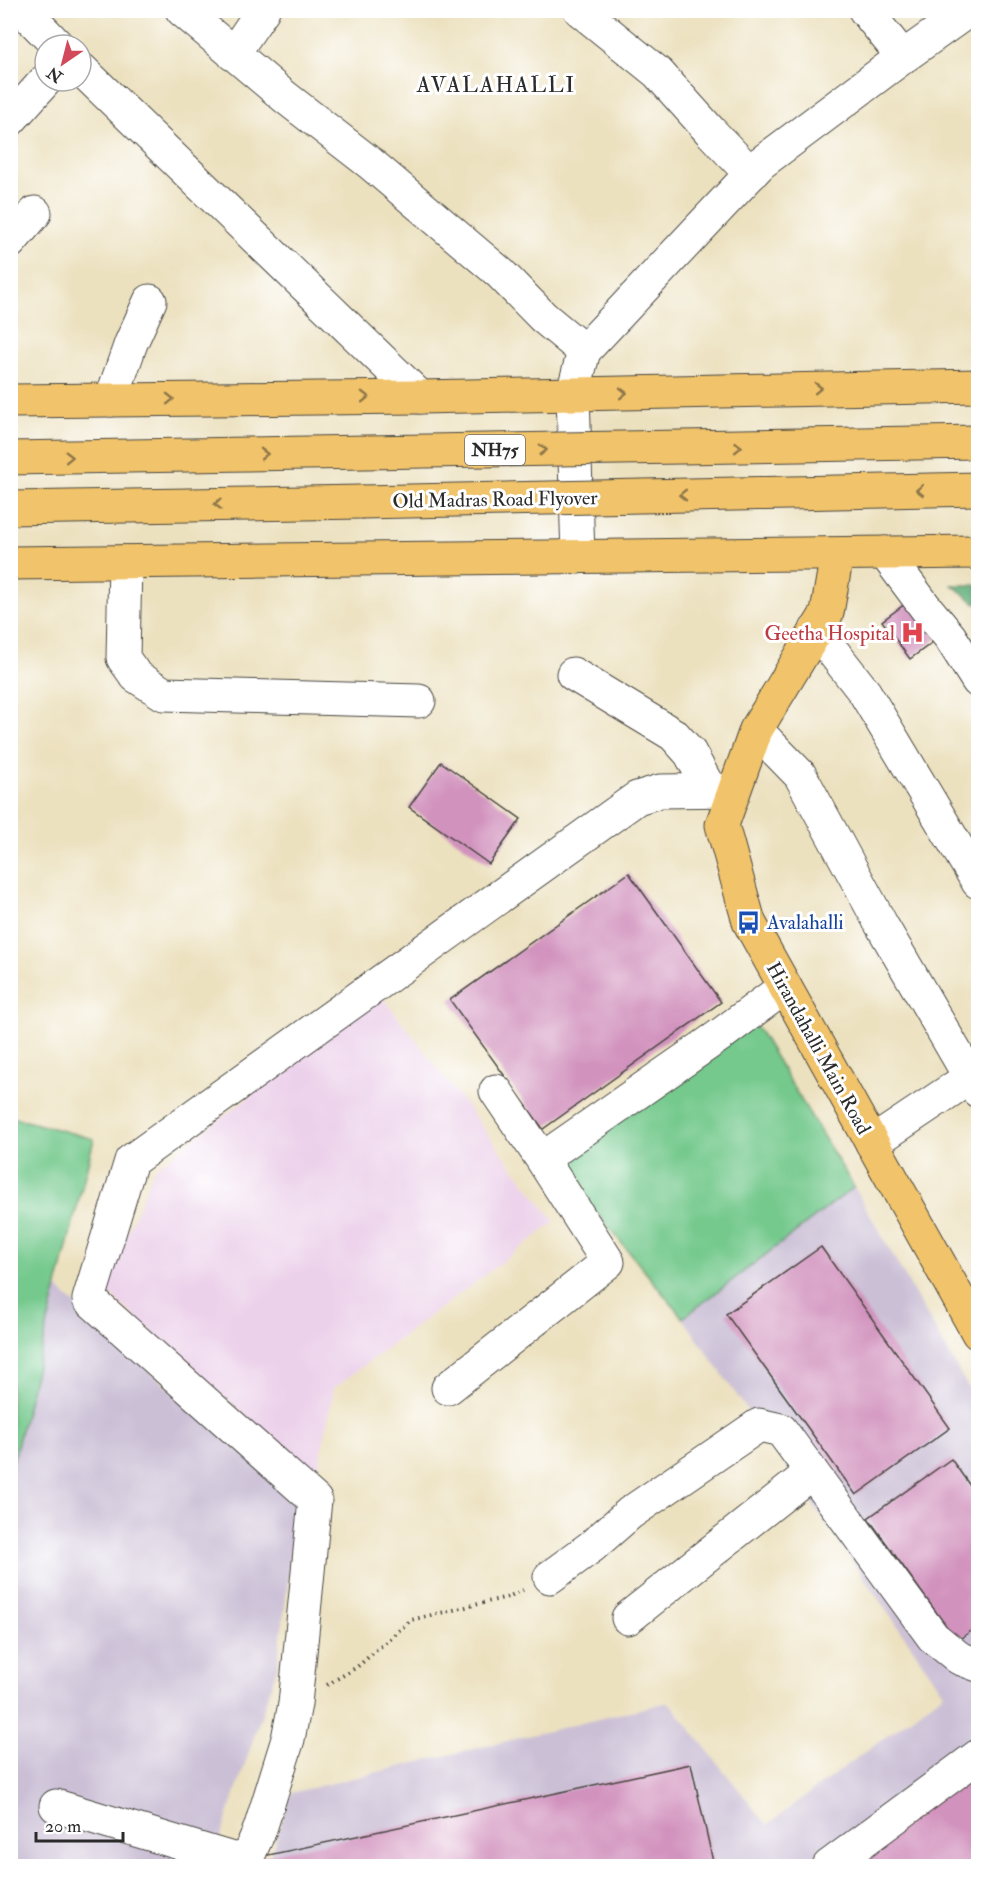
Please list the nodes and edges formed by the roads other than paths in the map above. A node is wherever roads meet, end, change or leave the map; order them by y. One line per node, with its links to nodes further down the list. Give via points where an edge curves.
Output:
1 (22, 10): 7 (street)
2 (182, 10): 8 (street)
3 (263, 10): 8 (street)
4 (580, 10): 13 (street, via 658,73)
5 (865, 10): 9 (street)
6 (969, 10): 9 (street)
7 (45, 33)
8 (233, 54): 17 (street, via 500,273)
9 (903, 57): 13 (street, via 761,163)
10 (93, 81): 20 (street)
11 (34, 93): 12 (street)
12 (12, 116)
13 (752, 174): 17 (street)
14 (35, 213): 15 (street)
15 (10, 242)
16 (150, 301): 22 (street)
17 (584, 351): 19 (street)
18 (978, 386): 19 (main road, one-way to 18)
19 (573, 393): 20 (main road); 30 (street)
20 (420, 397): 22 (main road, one-way to 20)
21 (10, 400): 22 (main road)
22 (111, 400)
23 (978, 442): 24 (main road, NH75, one-way to 23, bridge)
24 (10, 458)
25 (978, 489): 26 (main road, Old Madras Road Flyover, one-way to 26, bridge)
26 (10, 508)
27 (978, 552): 29 (main road)
28 (837, 554): 29 (main road); 30 (main road); 33 (main road, Hirandahalli Main Road, via 827,613)
29 (885, 554): 35 (street, via 950,637)
30 (579, 557): 31 (main road)
31 (125, 562): 32 (main road); 36 (street, via 123,658 136,676 164,694)
32 (10, 563)
33 (816, 630): 37 (main road, Hirandahalli Main Road); 39 (street, via 865,693)
34 (573, 674): 38 (street, via 674,735)
35 (978, 681)
36 (419, 701)
37 (756, 730): 38 (main road, Hirandahalli Main Road); 41 (street, via 800,775 881,924)
38 (722, 790): 40 (main road, Hirandahalli Main Road, via 722,825 748,922); 53 (street, via 660,791 637,798 131,1161 88,1299 315,1500 296,1704 260,1829)
39 (978, 882)
40 (785, 987): 43 (main road, Hirandahalli Main Road); 44 (street)
41 (975, 1080): 43 (street)
42 (496, 1091): 44 (street)
43 (872, 1143): 45 (main road, Hirandahalli Main Road)
44 (542, 1159): 46 (street, via 608,1262)
45 (978, 1333)
46 (448, 1388)
47 (812, 1472): 48 (street, via 781,1430 759,1425 630,1513); 49 (street); 50 (street, via 933,1637 959,1658)
48 (550, 1577)
49 (628, 1618)
50 (978, 1665)
51 (978, 1756): 54 (street)
52 (56, 1806): 53 (street)
53 (245, 1865)
54 (828, 1866)

